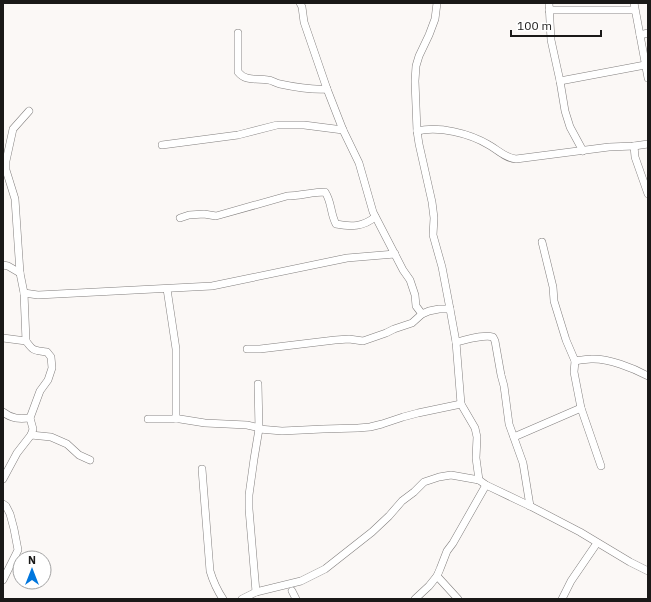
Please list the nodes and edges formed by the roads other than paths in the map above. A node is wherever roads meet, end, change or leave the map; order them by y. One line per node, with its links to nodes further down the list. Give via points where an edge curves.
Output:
1 (300, 3): 11 (street)
2 (437, 3): 14 (street, via 435,19 416,66)
3 (634, 6): 4 (street); 7 (street)
4 (549, 7): 10 (street, via 551,40)
5 (238, 33): 11 (street, via 238,72 241,76 310,89)
6 (648, 33): 7 (street)
7 (640, 35): 8 (street)
8 (645, 64): 9 (street); 10 (street)
9 (648, 78)
10 (560, 81): 18 (street, via 570,128)
11 (327, 89): 13 (street)
12 (29, 111): 25 (street, via 14,129 6,161 6,170 15,199)
13 (343, 130): 16 (street, via 304,125 277,125 238,135); 20 (street, via 359,163)
14 (417, 131): 18 (street, via 442,130 464,134 516,160); 28 (street, via 432,202 433,235)
15 (648, 144): 17 (street)
16 (162, 145)
17 (634, 146): 18 (street); 19 (street, via 635,157)
18 (583, 151)
19 (648, 194)
20 (376, 217): 21 (street, via 368,223 357,225 336,224 332,217 329,197 325,192 316,192 287,196 216,216 204,214); 23 (street)
21 (180, 218)
22 (542, 242): 34 (street, via 554,301)
23 (395, 254): 26 (street, via 347,258 212,286); 29 (street, via 410,280 416,306)
24 (3, 265): 25 (street)
25 (20, 273): 27 (street)
26 (166, 289): 27 (street, via 38,295); 42 (street, via 176,348)
27 (24, 293): 31 (street)
28 (450, 309): 29 (street); 32 (street)
29 (422, 314): 33 (street, via 412,323 363,341 349,339)
30 (3, 338): 31 (street)
31 (26, 341): 40 (street, via 36,351 47,352 51,357 52,368)
32 (456, 342): 37 (street); 45 (street, via 490,336 495,340 509,424)
33 (247, 349)
34 (575, 361): 35 (street, via 592,359 617,363); 38 (street, via 574,372)
35 (648, 376)
36 (258, 384): 43 (street)
37 (461, 404): 43 (street, via 418,412 370,428 282,431); 50 (street, via 477,437)
38 (581, 408): 45 (street); 47 (street)
39 (3, 412): 40 (street, via 19,419)
40 (30, 418): 44 (street, via 33,429)
41 (148, 419): 42 (street)
42 (176, 419): 43 (street, via 248,425)
43 (259, 429): 59 (street, via 249,495)
44 (31, 435): 46 (street, via 51,437 67,444 79,455); 49 (street)
45 (514, 437): 53 (street, via 523,463)
46 (90, 460)
47 (601, 466)
48 (202, 469): 60 (street, via 209,567 212,580)
49 (3, 478)
50 (479, 480): 51 (street); 59 (street, via 451,475 424,482 378,526 325,569 301,581)
51 (486, 485): 53 (street); 56 (street, via 447,551)
52 (3, 504): 57 (street, via 10,514 18,550)
53 (530, 506): 54 (street)
54 (597, 543): 55 (street); 65 (street)
55 (648, 571)
56 (437, 576): 63 (street); 64 (street)
57 (3, 580)
58 (292, 591): 62 (street)
59 (256, 592): 61 (street)
60 (223, 599)
61 (242, 599)
62 (296, 599)
63 (415, 599)
64 (458, 599)
65 (562, 599)

